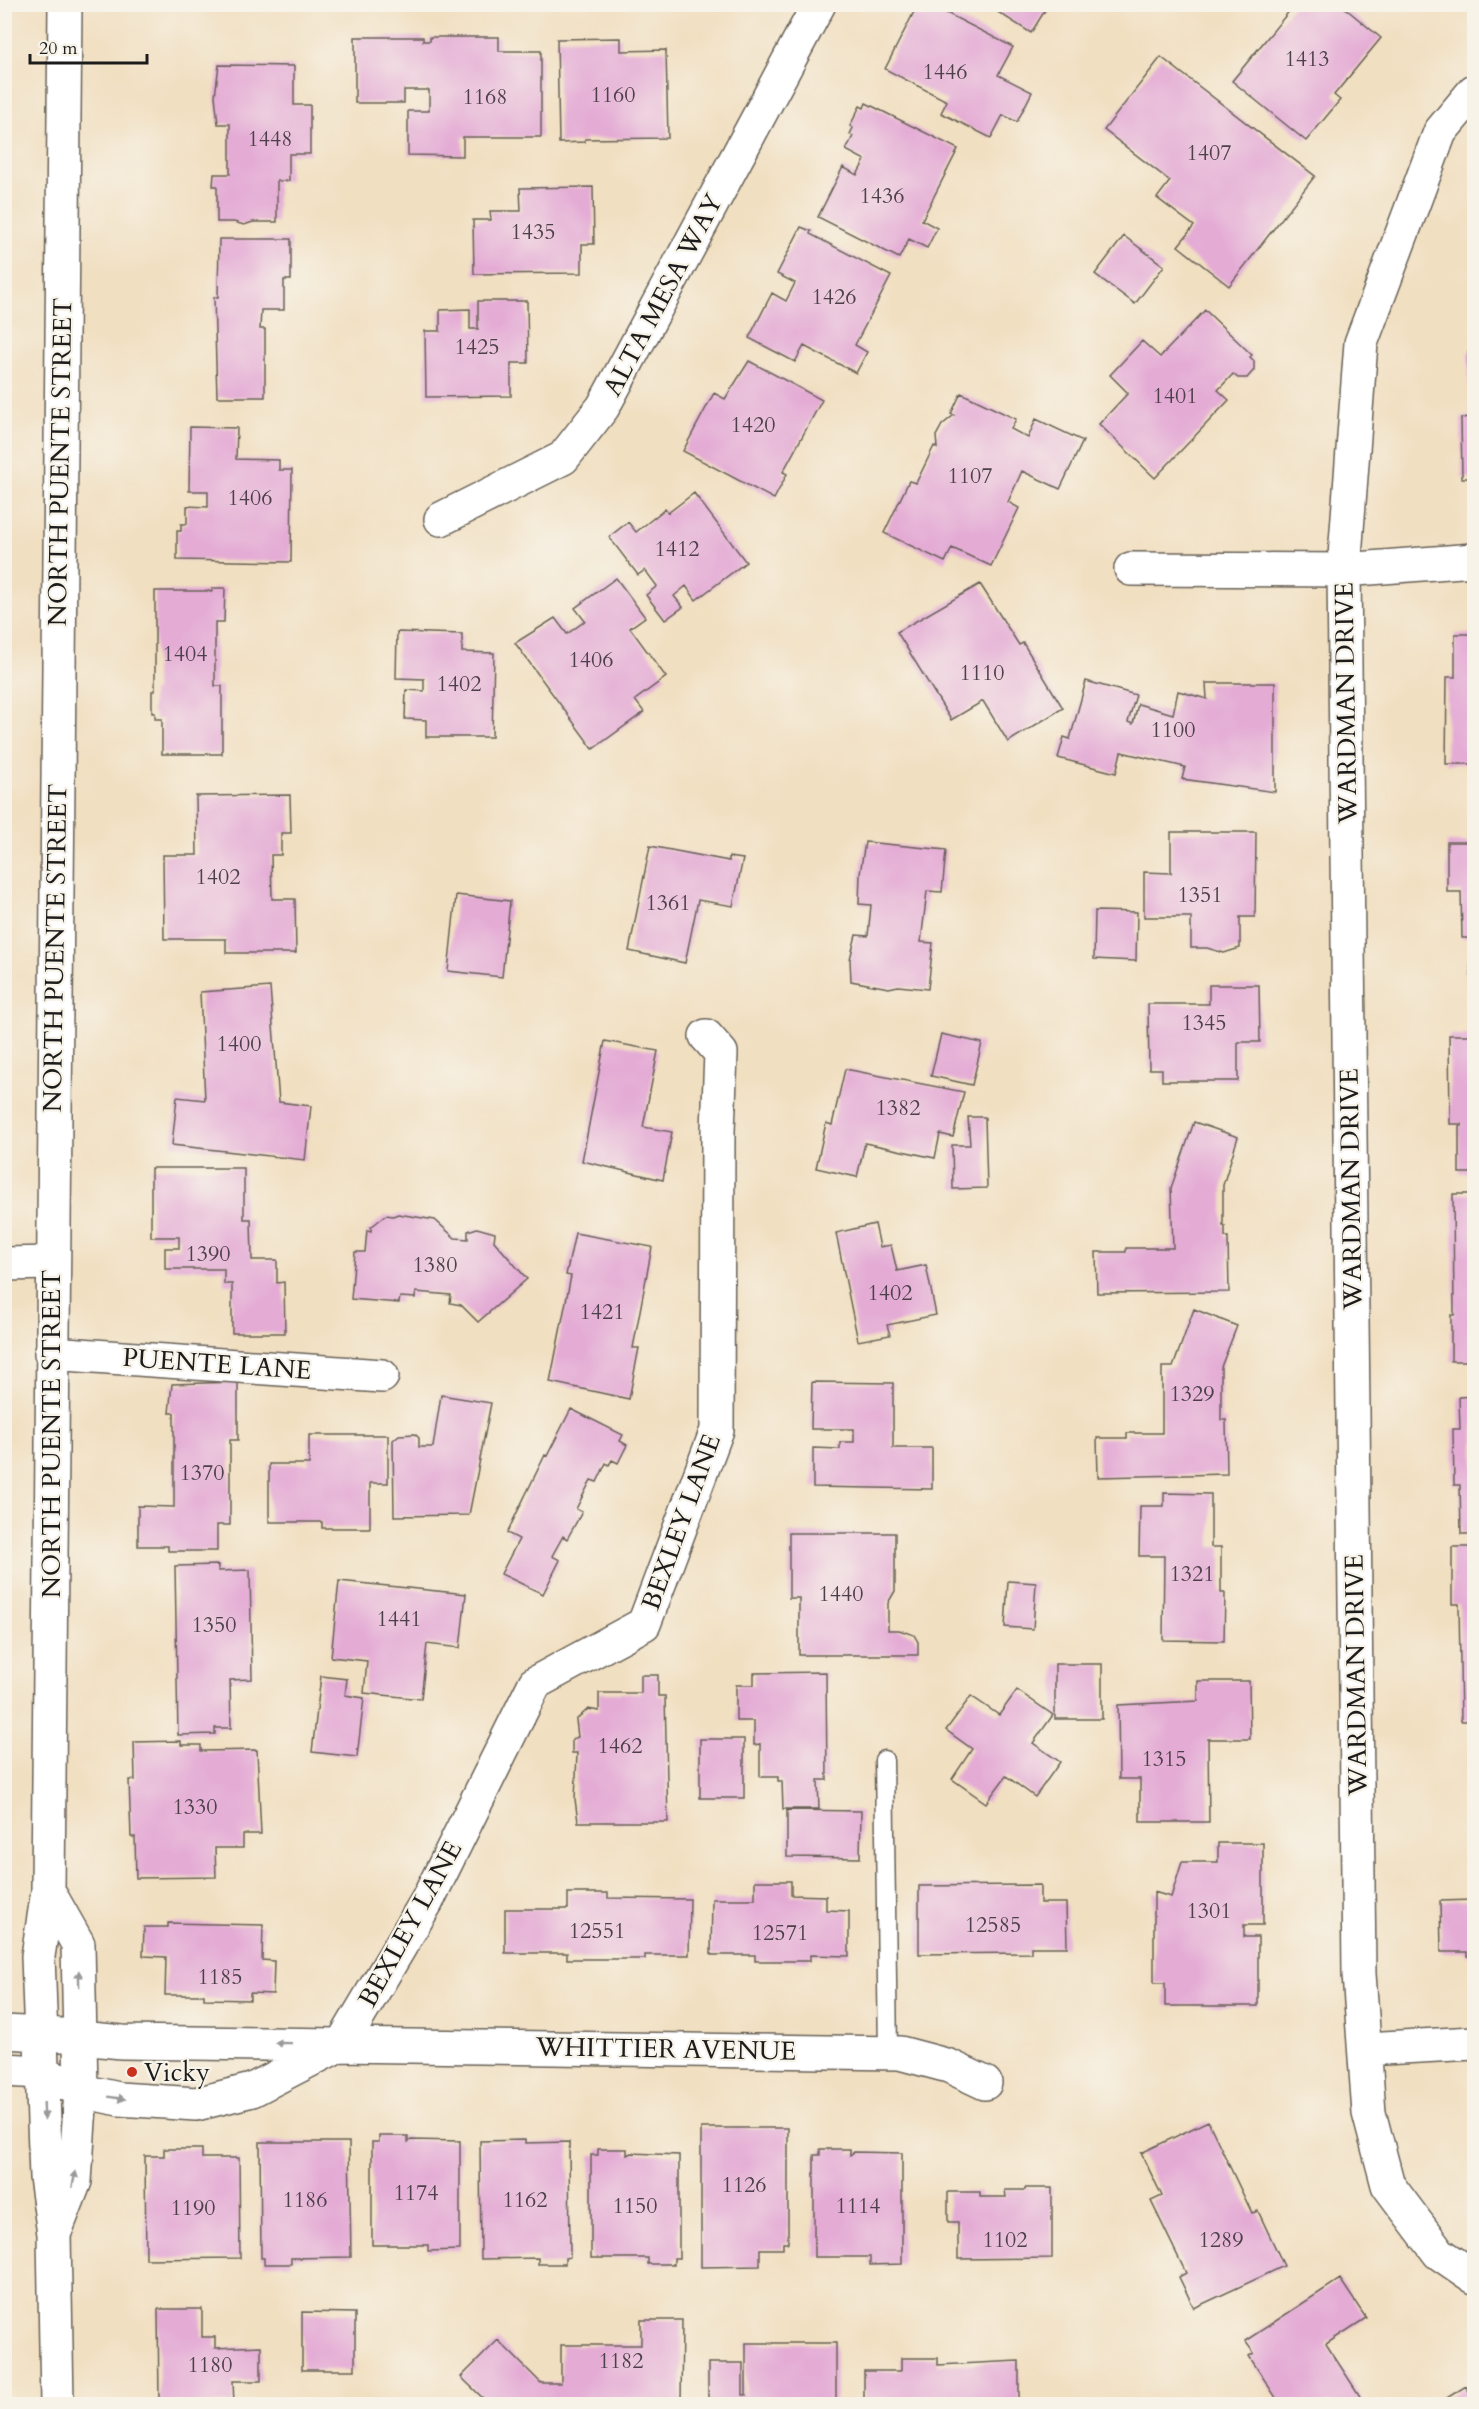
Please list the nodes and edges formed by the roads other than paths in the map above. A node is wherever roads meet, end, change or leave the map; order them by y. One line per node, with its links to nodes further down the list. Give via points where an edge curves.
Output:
1 (65, 4): 9 (street, NORTH PUENTE STREET)
2 (809, 8): 4 (street, ALTA MESA WAY, via 603,407 563,458)
3 (1474, 91): 7 (street, WARDMAN DRIVE, via 1440,132 1361,343)
4 (441, 519)
5 (1474, 560): 7 (street)
6 (1131, 569): 7 (street)
7 (1344, 570): 20 (street, WARDMAN DRIVE, via 1359,1974)
8 (706, 1036): 19 (street, BEXLEY LANE, via 721,1053 717,1430 644,1624 535,1683 427,1901)
9 (52, 1263): 10 (street); 11 (street, NORTH PUENTE STREET)
10 (4, 1264)
11 (51, 1353): 12 (street, PUENTE LANE); 14 (street, NORTH PUENTE STREET)
12 (382, 1376)
13 (884, 1760): 21 (lane)
14 (48, 1891): 16 (street, NORTH PUENTE STREET, via 38,1956); 17 (street, NORTH PUENTE STREET, one-way to 14, via 78,1944)
15 (4, 2032): 16 (street, WHITTIER AVENUE)
16 (41, 2032): 17 (street, WHITTIER AVENUE); 23 (street, NORTH PUENTE STREET)
17 (80, 2038): 19 (street, WHITTIER AVENUE, one-way to 17, via 122,2042); 25 (street, NORTH PUENTE STREET)
18 (1474, 2043): 20 (street)
19 (342, 2044): 21 (street, WHITTIER AVENUE); 25 (street, WHITTIER AVENUE, one-way to 19, via 119,2099 196,2104 252,2090)
20 (1365, 2049): 27 (street, WARDMAN DRIVE, via 1370,2113 1388,2185 1439,2253)
21 (888, 2053): 24 (street, WHITTIER AVENUE, via 950,2066)
22 (4, 2070): 23 (street, WHITTIER AVENUE)
23 (42, 2072): 25 (street, WHITTIER AVENUE); 26 (street, NORTH PUENTE STREET, one-way to 26, via 46,2177)
24 (985, 2083)
25 (81, 2091): 26 (street, NORTH PUENTE STREET, one-way to 25, via 75,2181)
26 (54, 2234): 28 (street, NORTH PUENTE STREET)
27 (1474, 2277)
28 (57, 2404)

